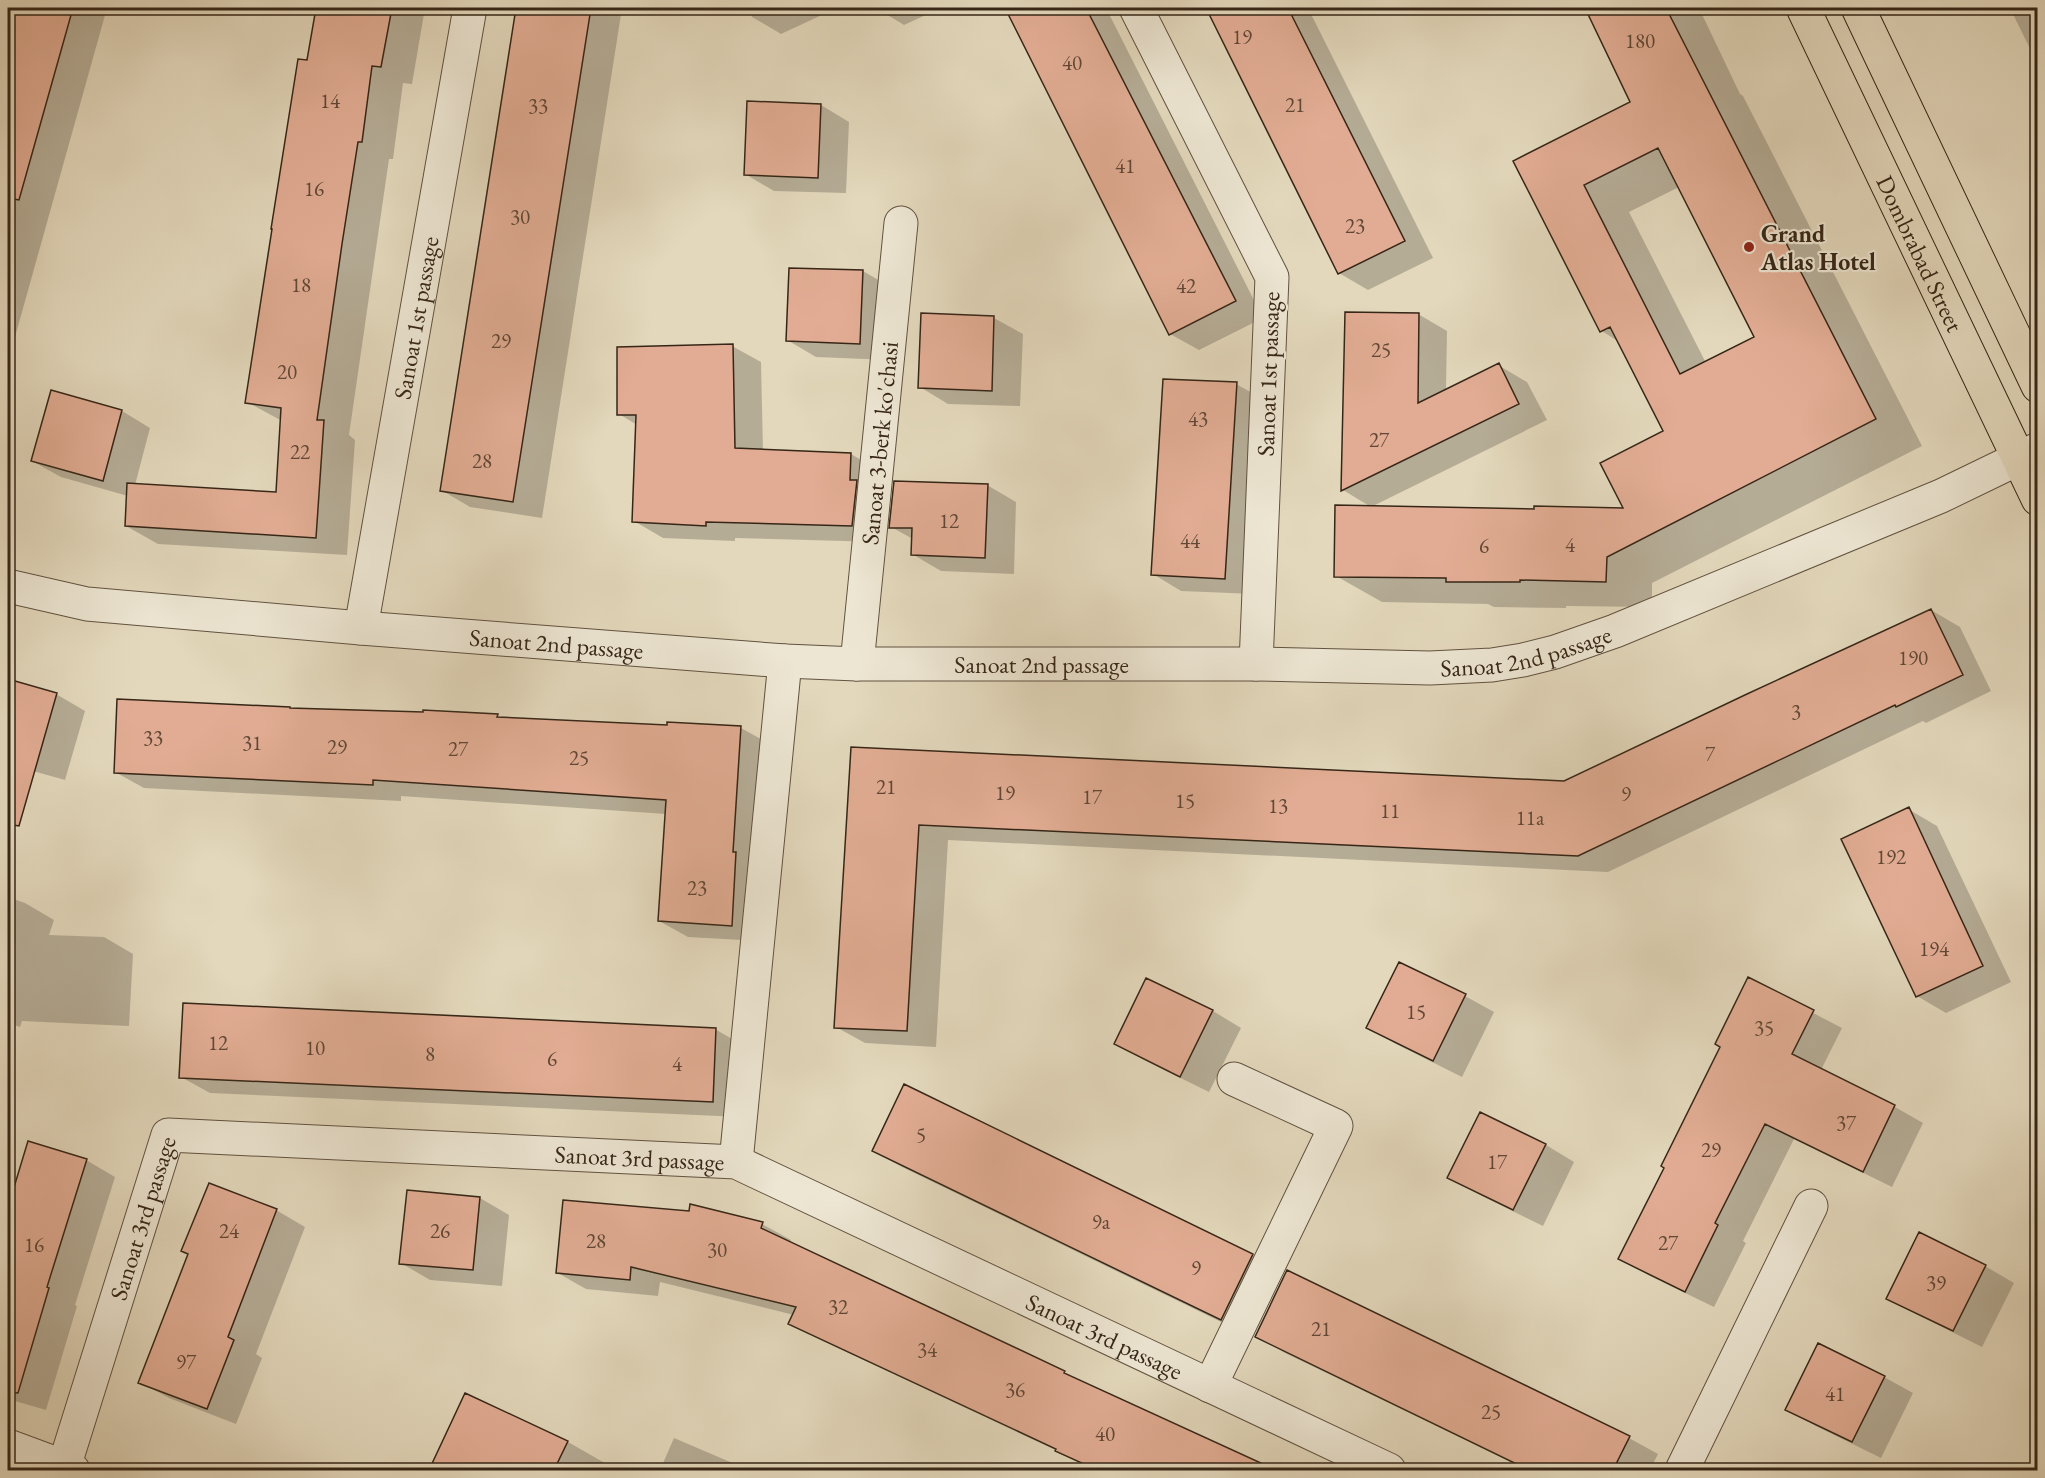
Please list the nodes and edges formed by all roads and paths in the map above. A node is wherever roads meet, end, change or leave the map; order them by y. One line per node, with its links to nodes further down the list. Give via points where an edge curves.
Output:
1 (470, 8): 10 (street, Sanoat 1st passage)
2 (1136, 8): 13 (street, Sanoat 1st passage, via 1272,277)
3 (1803, 8): 7 (main road, Dombrabad Street)
4 (1858, 8): 6 (main road, Dombrabad Street)
5 (901, 223): 12 (street, Sanoat 3-berk ko'chasi)
6 (2037, 386)
7 (2028, 454): 8 (main road, Dombrabad Street); 13 (street, Sanoat 2nd passage, via 1941,496 1674,608 1555,652 1492,665 1430,668)
8 (2037, 499)
9 (8, 586): 10 (street, Sanoat 2nd passage, via 87,604)
10 (361, 628): 11 (street, Sanoat 2nd passage)
11 (785, 661): 12 (street, Sanoat 2nd passage); 15 (street)
12 (857, 663): 13 (street, Sanoat 2nd passage)
13 (1256, 664)
14 (1234, 1079): 17 (street, via 1336,1126)
15 (736, 1162): 17 (street, Sanoat 3rd passage); 19 (street, Sanoat 3rd passage, via 168,1136)
16 (1811, 1206): 21 (street)
17 (1210, 1386): 20 (street, Sanoat 3rd passage)
18 (8, 1446): 19 (street)
19 (69, 1468)
20 (1389, 1470)
21 (1682, 1470)

